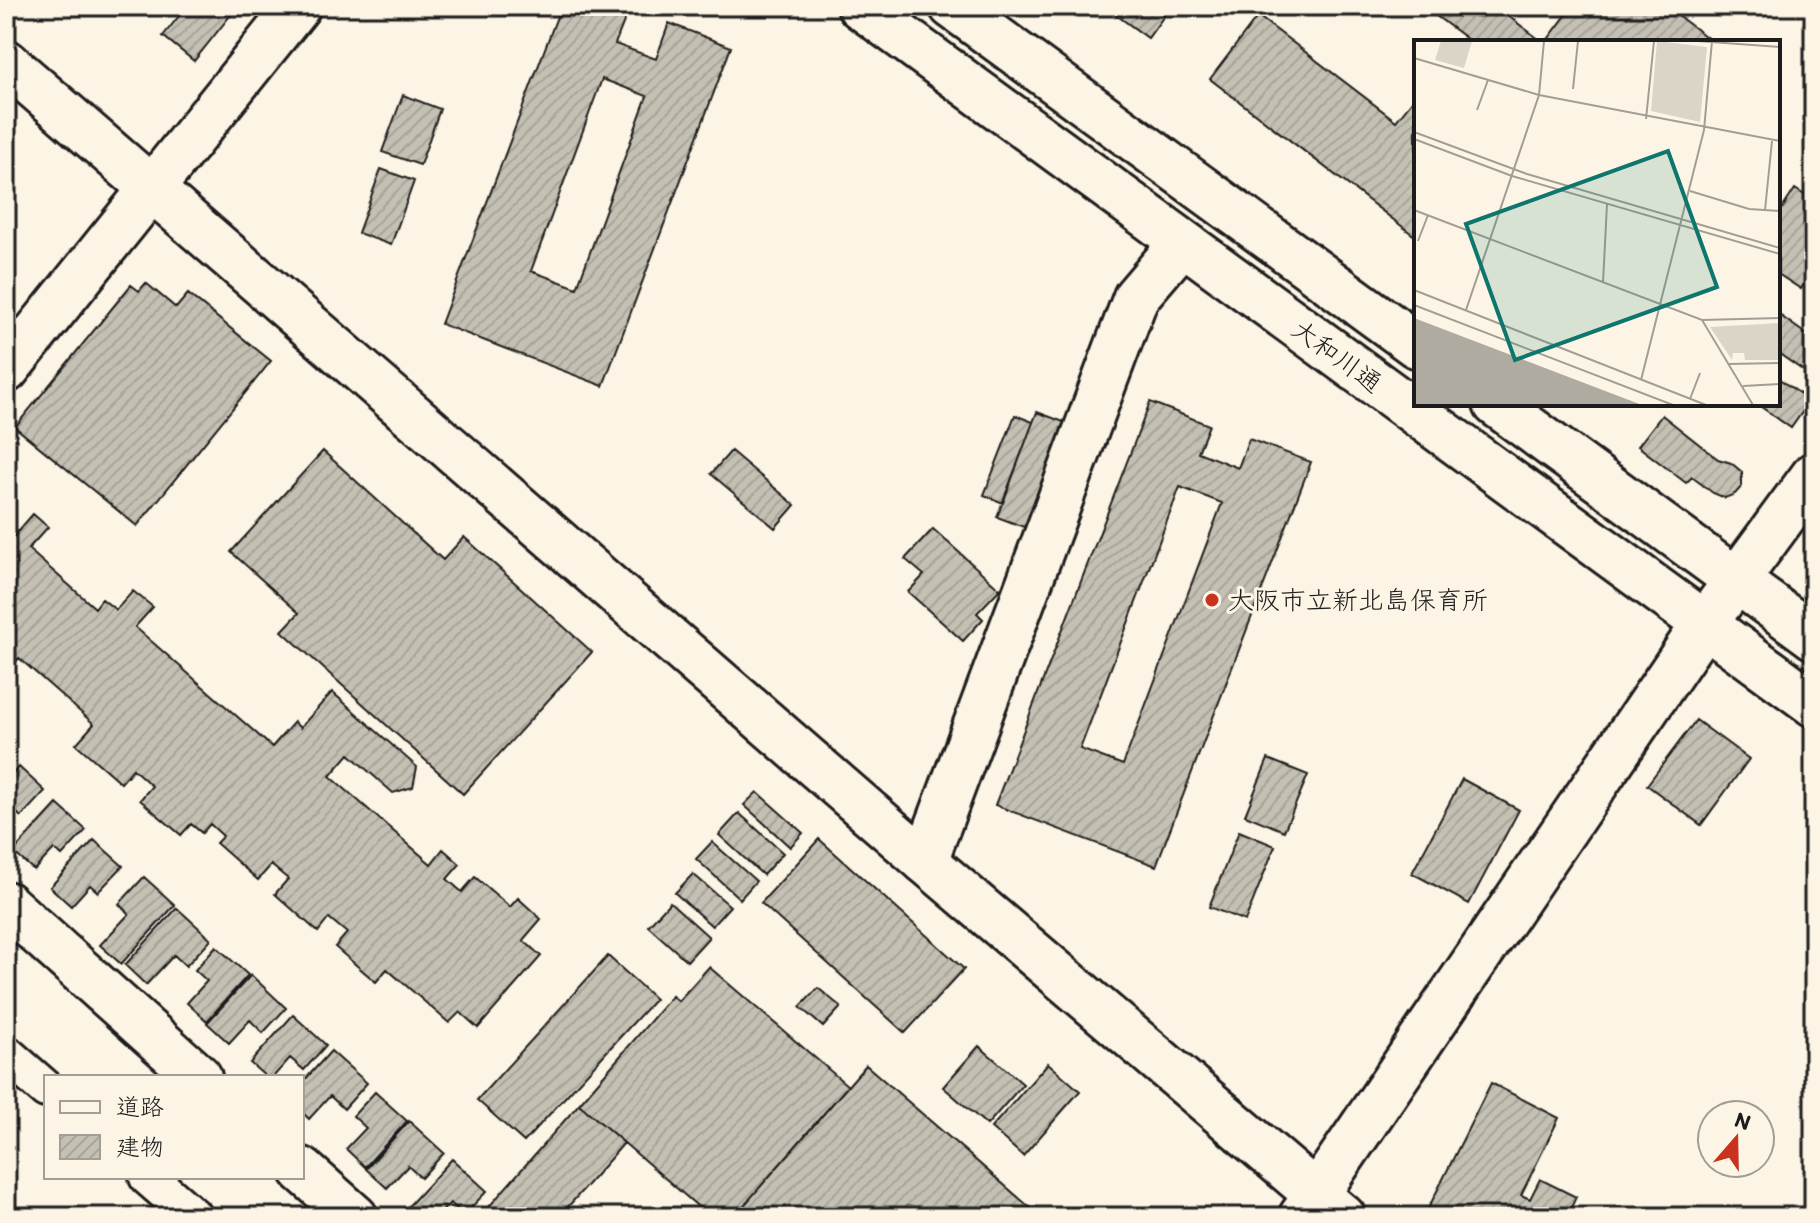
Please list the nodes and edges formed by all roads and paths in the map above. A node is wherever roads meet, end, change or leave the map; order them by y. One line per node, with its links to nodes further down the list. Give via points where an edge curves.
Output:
1 (298, 6): 5 (street)
2 (860, 6): 6 (street, 大和川通)
3 (952, 6): 7 (street)
4 (6, 62): 5 (street)
5 (152, 189): 8 (street); 15 (street)
6 (1182, 243): 12 (street, 大和川通); 15 (street, via 1136,297)
7 (1414, 344)
8 (6, 370)
9 (1499, 406): 11 (street)
10 (1814, 475): 11 (street)
11 (1736, 579): 12 (street); 13 (street)
12 (1705, 623): 14 (street, 大和川通); 22 (street)
13 (1814, 637)
14 (1814, 704)
15 (925, 861): 22 (street)
16 (6, 904): 18 (street)
17 (6, 1054): 19 (street)
18 (197, 1075)
19 (44, 1087)
20 (304, 1172): 24 (street)
21 (150, 1179): 23 (street)
22 (1320, 1209)
23 (194, 1217)
24 (355, 1217)

